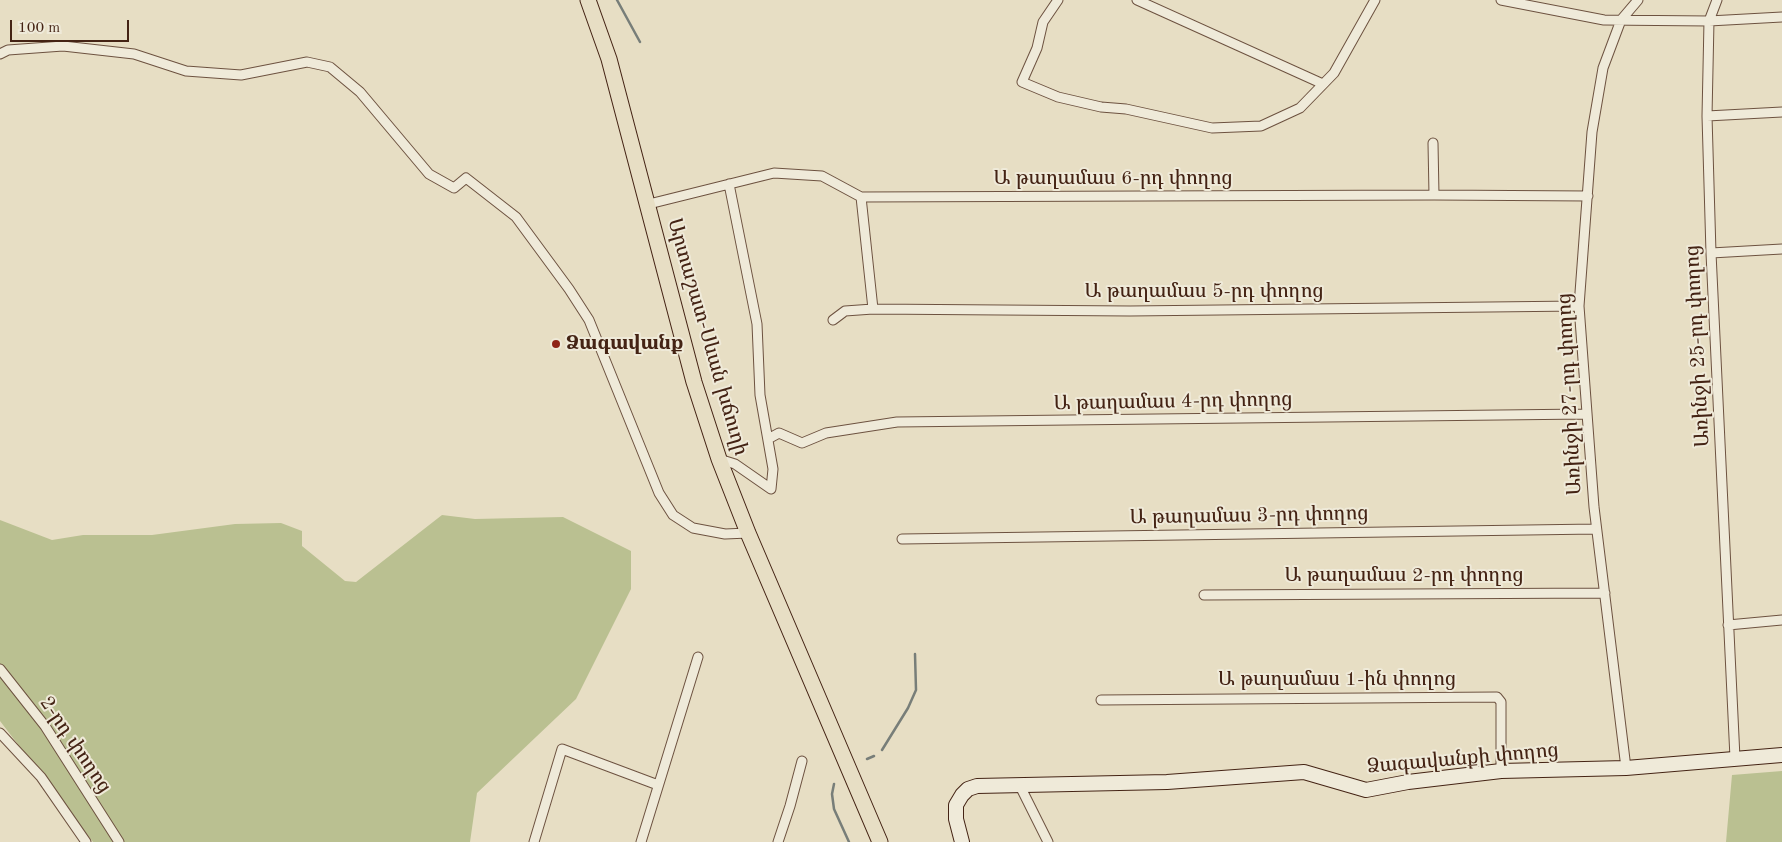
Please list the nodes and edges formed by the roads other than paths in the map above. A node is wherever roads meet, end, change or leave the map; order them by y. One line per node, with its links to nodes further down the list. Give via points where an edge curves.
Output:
1 (588, 0): 20 (main road, Արտաշատ-Սևան խճուղի, via 609,59)
2 (1058, 0): 12 (street, via 1043,22 1022,82 1058,97 1212,128 1261,126 1300,108)
3 (1137, 0): 12 (street)
4 (1374, 0): 12 (street, via 1334,73)
5 (1501, 0): 9 (street, via 1604,20)
6 (1638, 0): 9 (street, Առինջի 27-րդ փողոց)
7 (1717, 0): 10 (street, Առինջի 25-րդ փողոց)
8 (1782, 17): 10 (street)
9 (1621, 20): 10 (street); 18 (street, Առինջի 27-րդ փողոց, via 1603,68 1592,132)
10 (1709, 21): 14 (street, Առինջի 25-րդ փողոց)
11 (0, 54): 30 (street, via 8,50 63,46 134,54 186,71 241,75 308,62 330,67 360,92 429,174 454,188 466,178 516,217 589,320 659,493 673,515 693,528 725,534)
12 (1323, 84)
13 (1782, 112): 14 (street)
14 (1707, 116): 22 (street, Առինջի 25-րդ փողոց)
15 (1433, 143): 17 (street)
16 (729, 184): 19 (street, Ա թաղամաս 6-րդ փողոց, via 774,173 822,176); 20 (street, Ա թաղամաս 6-րդ փողոց); 27 (street, via 758,324 760,395)
17 (1434, 195): 18 (street, Ա թաղամաս 6-րդ փողոց); 19 (street, Ա թաղամաս 6-րդ փողոց)
18 (1588, 196): 23 (street, Առինջի 27-րդ փողոց)
19 (861, 198): 24 (street)
20 (649, 204): 28 (main road, Արտաշատ-Սևան խճուղի, via 694,382)
21 (1782, 249): 22 (street)
22 (1711, 253): 35 (street, Առինջի 25-րդ փողոց)
23 (1579, 306): 24 (street, Ա թաղամաս 5-րդ փողոց, via 1130,311); 26 (street, Առինջի 27-րդ փողոց)
24 (873, 309): 25 (street, Ա թաղամաս 5-րդ փողոց, via 845,311)
25 (833, 320)
26 (1586, 414): 27 (street, Ա թաղամաս 4-րդ փողոց, via 897,422 826,433 802,443 779,433); 29 (street, Առինջի 27-րդ փողոց)
27 (768, 439): 28 (street, via 773,469 772,489 735,464)
28 (719, 459): 30 (main road, Արտաշատ-Սևան խճուղի)
29 (1596, 529): 31 (street, Ա թաղամաս 3-րդ փողոց); 32 (street, Առինջի 27-րդ փողոց)
30 (748, 533): 52 (main road, Արտաշատ-Սևան խճուղի)
31 (902, 539)
32 (1605, 593): 33 (street, Ա թաղամաս 2-րդ փողոց); 43 (street, Առինջի 27-րդ փողոց)
33 (1204, 595)
34 (1782, 620): 35 (street)
35 (1728, 625): 41 (street, Առինջի 25-րդ փողոց)
36 (698, 658): 46 (street)
37 (0, 669): 48 (street, 2-րդ փողոց, via 44,726)
38 (1101, 700): 44 (street, Ա թաղամաս 1-ին փողոց, via 1497,697 1501,702)
39 (0, 733): 47 (street, via 41,777)
40 (1782, 755): 41 (street, Ձագավանքի փողոց)
41 (1735, 758): 43 (street, Ձագավանքի փողոց)
42 (802, 761): 51 (street)
43 (1626, 768): 44 (street, Ձագավանքի փողոց)
44 (1501, 772): 45 (street, Ձագավանքի փողոց, via 1366,790 1304,772 1167,782)
45 (1019, 784): 53 (street, Ձագավանքի փողոց, via 977,786 962,794 956,806); 54 (street)
46 (658, 785): 49 (street, via 562,749); 50 (street)
47 (86, 842)
48 (119, 842)
49 (534, 842)
50 (641, 842)
51 (778, 842)
52 (880, 842)
53 (962, 842)
54 (1048, 842)

